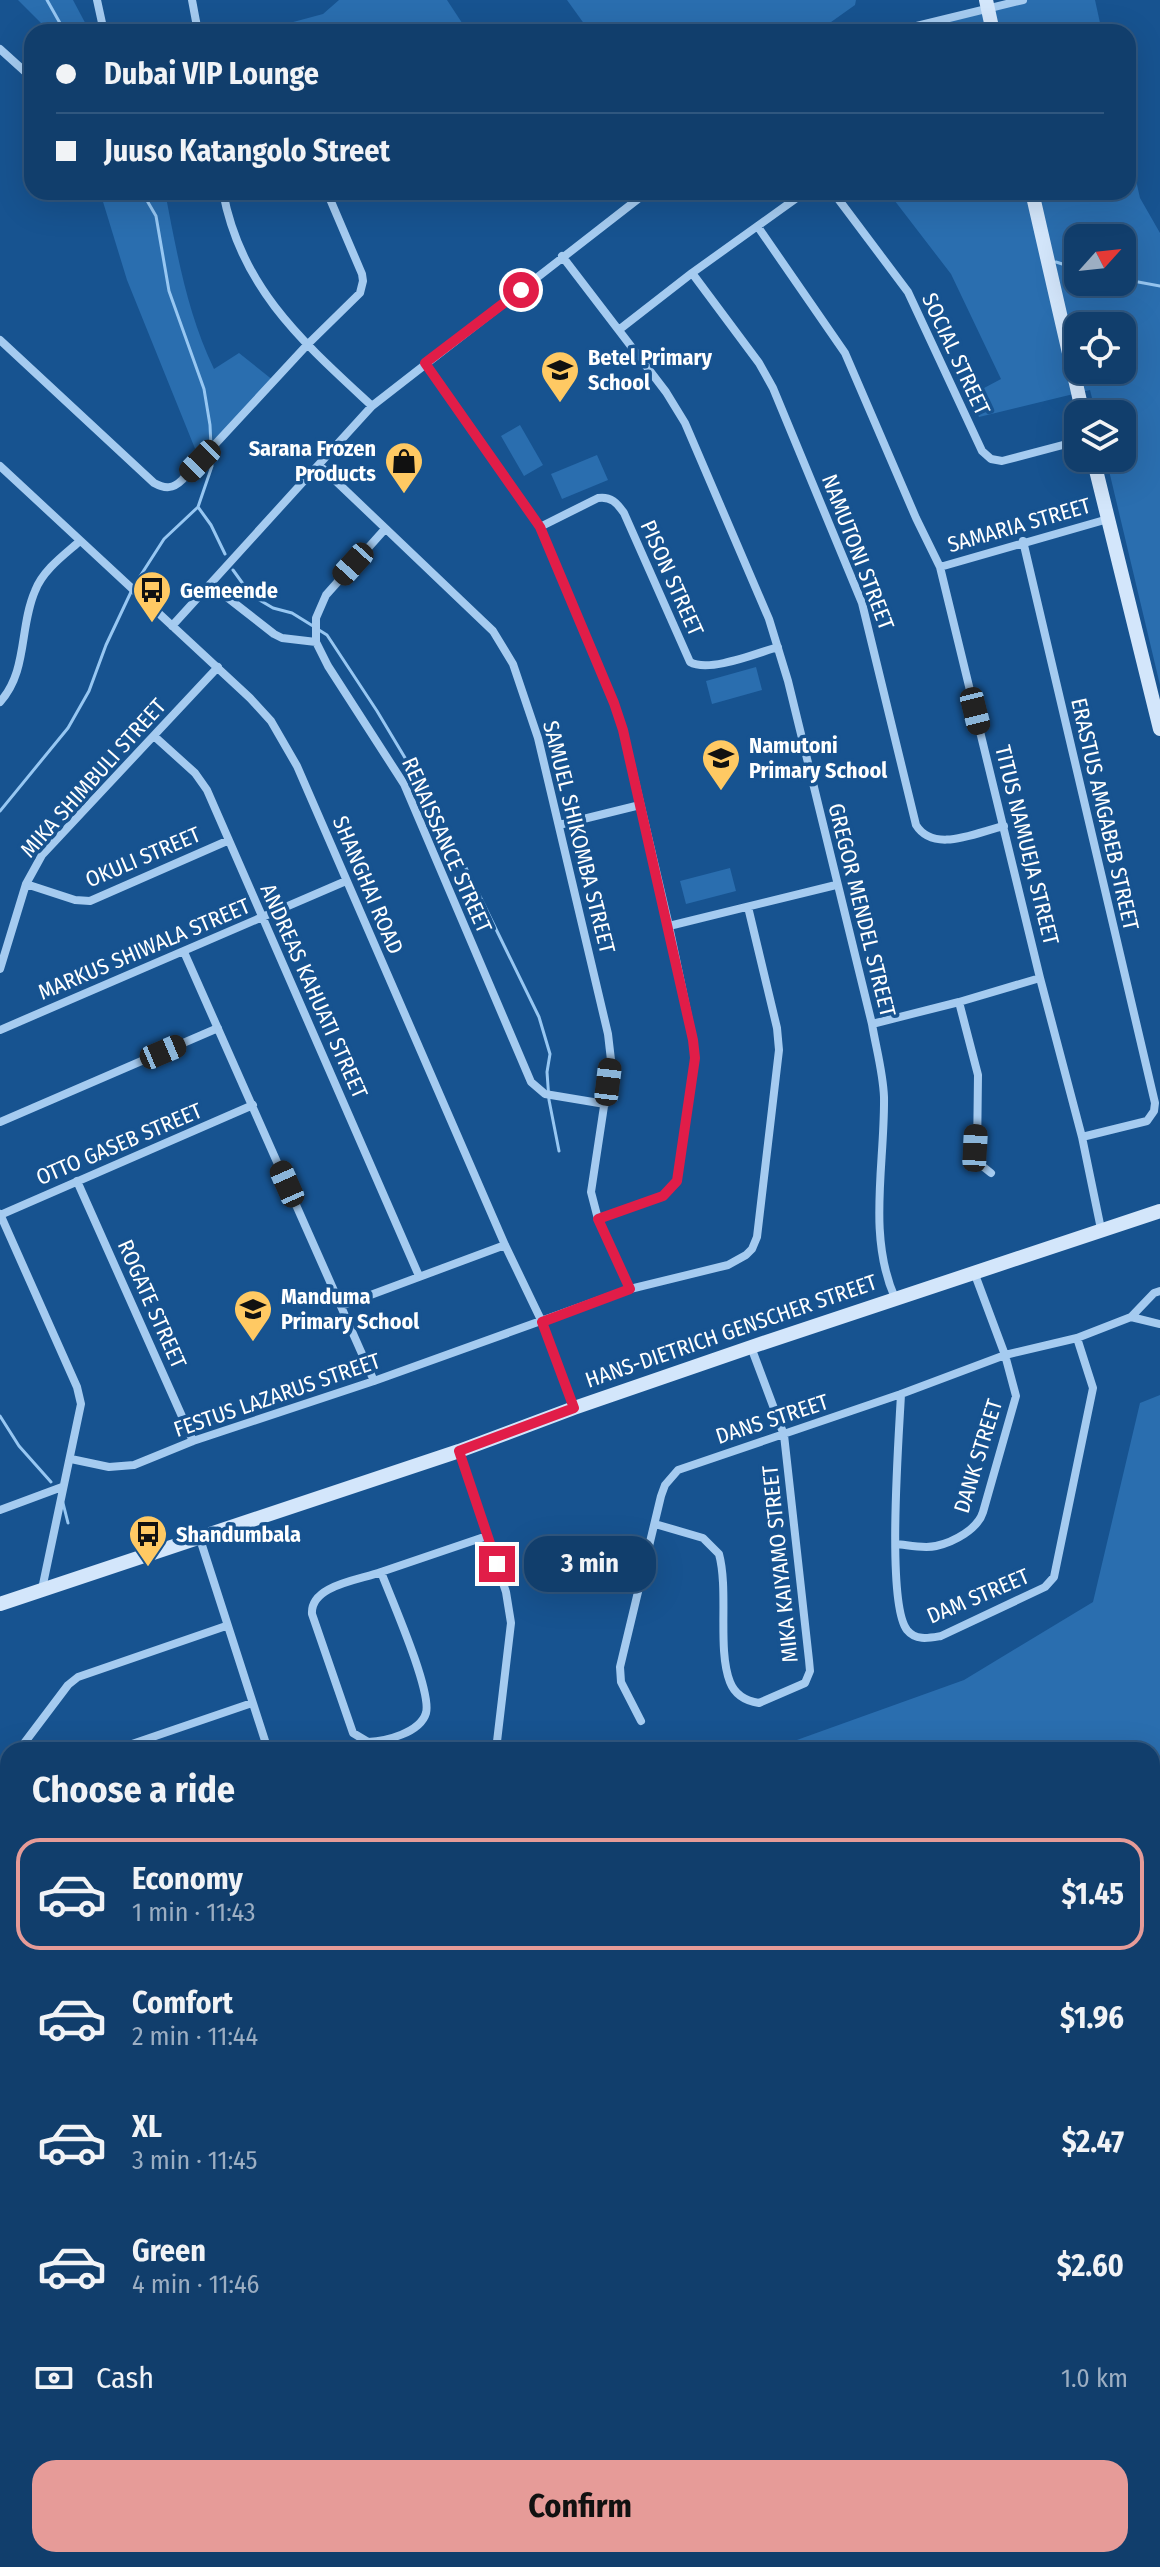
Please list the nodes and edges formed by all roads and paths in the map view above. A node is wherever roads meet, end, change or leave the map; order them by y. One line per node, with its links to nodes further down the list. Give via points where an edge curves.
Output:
1 (97, 0): 5 (street)
2 (195, 0): 6 (street)
3 (1023, 0): 4 (street)
4 (987, 4): 7 (street); 8 (street)
5 (102, 24)
6 (197, 24)
7 (919, 24)
8 (991, 24)
9 (0, 49): 10 (street)
10 (24, 71)
11 (225, 200): 22 (street, via 260,288)
12 (330, 200): 22 (street, via 363,281 360,293)
13 (636, 200): 18 (street)
14 (794, 200): 17 (street)
15 (839, 200): 26 (street, SOCIAL STREET, via 908,292 982,451 1002,461)
16 (1034, 200): 24 (street)
17 (758, 227): 19 (street); 35 (street, TITUS NAMUEJA STREET, via 845,353)
18 (562, 256): 20 (street, GREGOR MENDEL STREET); 23 (street)
19 (692, 273): 20 (street); 46 (street, NAMUTONI STREET, via 773,388 862,603 916,825 935,841)
20 (620, 329): 39 (street, GREGOR MENDEL STREET, via 685,423)
21 (0, 340): 22 (street, via 154,483 166,488 182,480)
22 (307, 345): 25 (street)
23 (425, 363): 25 (street); 31 (street)
24 (1080, 400)
25 (372, 406): 27 (street)
26 (1064, 445)
27 (319, 465): 32 (street, SAMUEL SHIKOMBA STREET); 36 (street)
28 (0, 466): 33 (street, SHANGHAI ROAD)
29 (1096, 472): 30 (street)
30 (1108, 519): 34 (street, SAMARIA STREET); 42 (street)
31 (540, 527): 39 (street, PISON STREET, via 598,498 612,500 624,513 690,662 709,666); 44 (street, via 614,703)
32 (385, 529): 38 (street, via 326,595 316,618); 45 (street, SAMUEL SHIKOMBA STREET, via 500,640 538,738)
33 (80, 541): 37 (street, SHANGHAI ROAD); 41 (street, via 35,590 18,673)
34 (1023, 541): 35 (street, SAMARIA STREET); 64 (street, ERASTUS AMGABEB STREET, via 1155,1103 1147,1121)
35 (940, 567): 46 (street, TITUS NAMUEJA STREET)
36 (210, 584): 37 (street); 38 (street, via 274,634)
37 (172, 626): 40 (street, SHANGHAI ROAD)
38 (316, 642): 61 (street, RENAISSANCE STREET, via 404,784 531,1082 545,1094)
39 (778, 647): 50 (street, GREGOR MENDEL STREET)
40 (218, 667): 43 (street, MIKA SHIMBULI STREET); 48 (street, SHANGHAI ROAD, via 282,738)
41 (0, 702)
42 (1160, 729)
43 (154, 736): 47 (street, ANDREAS KAHUATI STREET, via 202,781); 49 (street, MIKA SHIMBULI STREET, via 42,855)
44 (640, 805): 45 (street); 53 (street)
45 (559, 825): 61 (street, SAMUEL SHIKOMBA STREET, via 608,1034 611,1060)
46 (1004, 826): 56 (street, TITUS NAMUEJA STREET)
47 (227, 841): 49 (street, OKULI STREET, via 90,901); 52 (street, ANDREAS KAHUATI STREET)
48 (346, 881): 52 (street, MARKUS SHIWALA STREET); 71 (street, SHANGHAI ROAD)
49 (26, 884): 55 (street, MIKA SHIMBULI STREET)
50 (836, 885): 51 (street); 58 (street, GREGOR MENDEL STREET)
51 (748, 907): 53 (street); 74 (street, FESTUS LAZARUS STREET, via 779,1050 757,1237 746,1255 728,1265)
52 (263, 917): 54 (street, MARKUS SHIWALA STREET); 73 (street, ANDREAS KAHUATI STREET)
53 (669, 926): 69 (street, via 695,1050 679,1173 663,1196)
54 (184, 952): 59 (street); 60 (street, MARKUS SHIWALA STREET)
55 (0, 969)
56 (1040, 978): 57 (street); 64 (street, TITUS NAMUEJA STREET)
57 (959, 1002): 58 (street); 65 (street, via 978,1075 977,1155)
58 (872, 1024): 76 (street, GREGOR MENDEL STREET, via 884,1095 880,1251)
59 (218, 1028): 62 (street); 63 (street)
60 (0, 1030)
61 (605, 1104): 69 (street, SAMUEL SHIKOMBA STREET, via 591,1192)
62 (253, 1105): 66 (street, OTTO GASEB STREET); 77 (street)
63 (0, 1122)
64 (1082, 1137): 70 (street, TITUS NAMUEJA STREET)
65 (991, 1173)
66 (77, 1181): 68 (street, OTTO GASEB STREET); 88 (street, ROGATE STREET)
67 (1160, 1211): 70 (street, HANS-DIETRICH GENSCHER STREET)
68 (0, 1214): 90 (street, via 79,1395 81,1412)
69 (598, 1219): 74 (street, SAMUEL SHIKOMBA STREET)
70 (1101, 1229): 72 (street, HANS-DIETRICH GENSCHER STREET)
71 (505, 1245): 73 (street); 79 (street, SHANGHAI ROAD)
72 (974, 1271): 76 (street, HANS-DIETRICH GENSCHER STREET); 83 (street, DANK STREET)
73 (419, 1276): 77 (street)
74 (630, 1289): 79 (street, FESTUS LAZARUS STREET)
75 (1160, 1291): 78 (street, DANS STREET)
76 (895, 1298): 82 (street, HANS-DIETRICH GENSCHER STREET)
77 (341, 1306): 84 (street)
78 (1131, 1317): 80 (street); 81 (street, DANS STREET)
79 (542, 1322): 84 (street, FESTUS LAZARUS STREET); 86 (street, SHANGHAI ROAD)
80 (1160, 1324)
81 (1077, 1338): 83 (street, DANS STREET); 96 (street, DAM STREET, via 1093,1388 1050,1583 941,1636 914,1636 899,1614)
82 (751, 1347): 86 (street, HANS-DIETRICH GENSCHER STREET); 87 (street, MIKA KAIYAMO STREET)
83 (1005, 1355): 85 (street, DANS STREET); 96 (street, DANK STREET, via 1016,1396 981,1519 936,1546)
84 (374, 1381): 88 (street, FESTUS LAZARUS STREET)
85 (901, 1394): 87 (street, DANS STREET); 96 (street, DAM STREET)
86 (574, 1408): 89 (street, HANS-DIETRICH GENSCHER STREET)
87 (784, 1435): 93 (street, DANS STREET, via 678,1470 665,1485); 93 (street, MIKA KAIYAMO STREET, via 810,1671 800,1687 759,1703 735,1690 726,1665 719,1554 703,1538)
88 (193, 1441): 90 (street, FESTUS LAZARUS STREET, via 127,1467)
89 (459, 1451): 94 (street); 95 (street, HANS-DIETRICH GENSCHER STREET)
90 (71, 1459): 91 (street)
91 (62, 1487): 92 (street); 98 (street)
92 (0, 1510)
93 (655, 1524): 102 (street, DANS STREET, via 620,1667 621,1682)
94 (487, 1536): 97 (street); 106 (street, via 511,1614)
95 (200, 1539): 98 (street, HANS-DIETRICH GENSCHER STREET); 100 (street)
96 (896, 1544)
97 (381, 1572): 97 (street, via 320,1594 312,1605 353,1733 368,1742 410,1731 427,1711 424,1686)
98 (42, 1590): 99 (street, HANS-DIETRICH GENSCHER STREET)
99 (0, 1604)
100 (226, 1626): 101 (street); 103 (street, via 78,1677)
101 (252, 1703): 104 (street); 105 (street)
102 (641, 1721)
103 (25, 1742)
104 (138, 1742)
105 (265, 1742)
106 (497, 1742)

